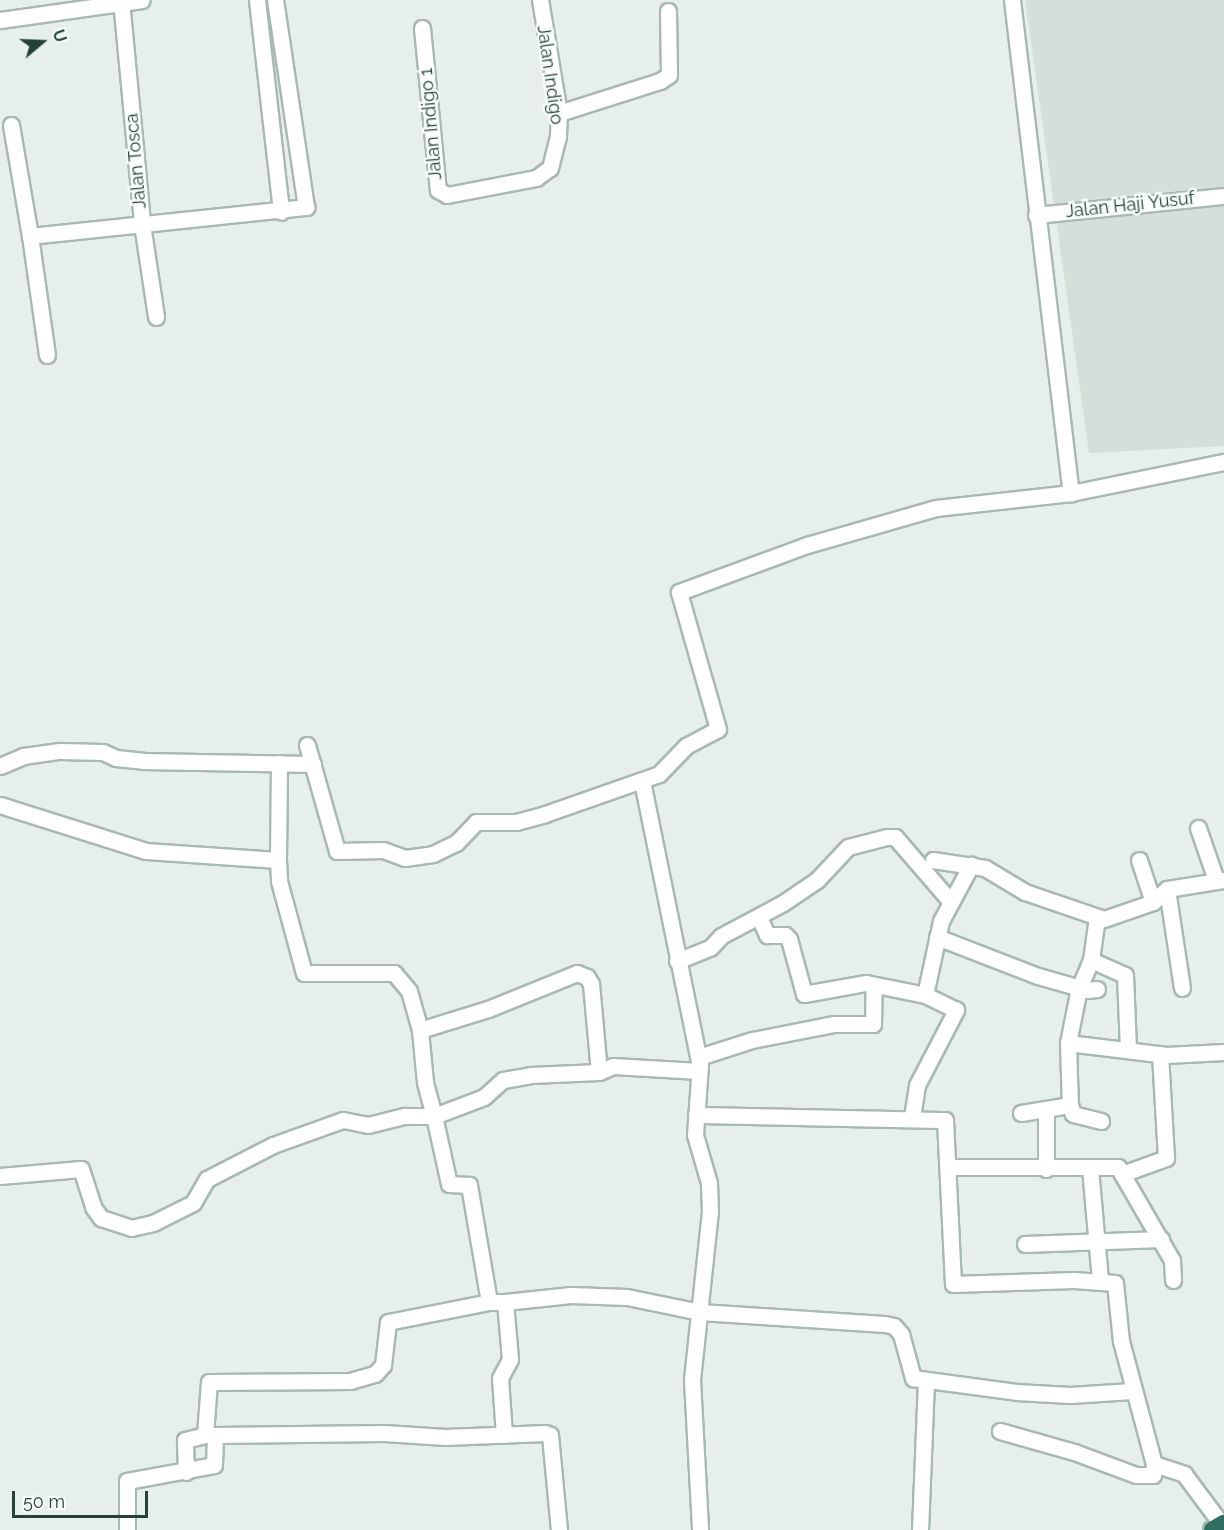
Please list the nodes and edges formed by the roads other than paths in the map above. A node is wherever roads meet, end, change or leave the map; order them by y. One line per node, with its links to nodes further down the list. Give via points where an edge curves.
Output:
1 (142, 0): 6 (street)
2 (257, 0): 13 (street)
3 (275, 0): 12 (street)
4 (540, 0): 10 (street, Jalan Indigo)
5 (1012, 0): 17 (street)
6 (121, 2): 8 (street); 18 (street, Jalan Tosca)
7 (668, 11): 10 (street, via 669,75)
8 (0, 20)
9 (422, 28): 14 (street, Jalan Indigo 1, via 438,190 447,195)
10 (559, 113): 14 (street, Jalan Indigo, via 556,151 549,168)
11 (11, 124): 19 (street)
12 (296, 139): 13 (street); 16 (street, via 306,207)
13 (275, 141): 16 (street)
14 (536, 178)
15 (1224, 196): 17 (street, Jalan Haji Yusuf)
16 (281, 212): 18 (street)
17 (1036, 215): 23 (street)
18 (142, 224): 19 (street); 20 (street, Jalan Tosca)
19 (30, 236): 21 (street)
20 (156, 317)
21 (47, 355)
22 (1224, 462): 23 (street)
23 (1071, 493): 28 (street, via 936,508 807,545 679,592 719,728 686,746 659,774)
24 (307, 745): 26 (street)
25 (279, 763): 26 (street); 27 (street, via 143,761 103,752 60,751 23,756); 31 (street)
26 (313, 764): 28 (street, via 337,851 384,850 405,858 425,856 451,846 476,822 516,822)
27 (0, 766)
28 (642, 781): 43 (street)
29 (0, 806): 31 (street, via 146,851)
30 (1198, 828): 35 (street)
31 (278, 860): 49 (street, via 279,881 300,970 309,974 394,973 409,991)
32 (933, 860): 34 (street)
33 (1139, 860): 38 (street)
34 (971, 865): 37 (street); 40 (street, via 986,868 1036,896)
35 (1220, 880): 36 (street)
36 (1167, 889): 38 (street); 46 (street)
37 (951, 902): 39 (street, via 891,836 848,848 817,880); 41 (street)
38 (1153, 902): 40 (street, via 1110,919)
39 (759, 917): 43 (street, via 721,936 710,948); 44 (street, via 767,935 788,936 804,994)
40 (1097, 917): 42 (street)
41 (937, 938): 45 (street); 48 (street)
42 (1091, 960): 45 (street); 51 (street, via 1125,975)
43 (677, 961): 54 (street)
44 (874, 985): 48 (street); 54 (street, via 873,1024 834,1024 752,1040)
45 (1079, 988): 47 (street); 50 (street)
46 (1182, 988)
47 (1097, 989)
48 (925, 995): 61 (street, via 956,1010 917,1085)
49 (420, 1030): 55 (street, via 488,1009 578,973 591,984); 60 (street, via 425,1082)
50 (1068, 1043): 51 (street); 56 (street)
51 (1128, 1049): 53 (street)
52 (1224, 1052): 53 (street)
53 (1160, 1054): 66 (street, via 1166,1158)
54 (699, 1064): 55 (street, via 613,1066); 59 (street)
55 (599, 1072): 60 (street, via 504,1080 484,1097)
56 (1070, 1105): 57 (street); 62 (street, via 1073,1114)
57 (1046, 1109): 58 (street); 65 (street)
58 (1022, 1113)
59 (696, 1115): 61 (street); 75 (street, via 695,1135 709,1183 710,1211)
60 (434, 1116): 67 (street, via 405,1116 368,1125 343,1120 273,1145 207,1179 193,1203 142,1226 121,1226 101,1218 93,1207 81,1169); 73 (street, via 449,1184 469,1185)
61 (912, 1117): 63 (street, via 947,1122)
62 (1101, 1121)
63 (948, 1167): 65 (street); 72 (street, via 953,1284)
64 (1090, 1168): 65 (street); 66 (street, via 1118,1167); 70 (street)
65 (1046, 1169)
66 (1122, 1174): 68 (street)
67 (0, 1176)
68 (1161, 1239): 70 (street); 71 (street, via 1173,1260)
69 (1025, 1244): 70 (street)
70 (1099, 1244): 72 (street)
71 (1173, 1280)
72 (1100, 1281): 77 (street, via 1113,1281 1116,1285 1120,1335)
73 (489, 1302): 74 (street); 79 (street, via 392,1320 386,1330 380,1370 358,1379 209,1382)
74 (505, 1302): 75 (street, via 571,1295 627,1297); 80 (street, via 510,1359 500,1378)
75 (700, 1312): 76 (street, via 894,1326 908,1350 910,1376); 86 (street, via 692,1395)
76 (926, 1382): 77 (street, via 1070,1395); 87 (street)
77 (1132, 1391): 81 (street)
78 (999, 1431): 81 (street, via 1136,1475 1150,1477)
79 (210, 1435): 80 (street); 82 (street, via 184,1440); 82 (street, via 214,1465)
80 (504, 1435): 85 (street, via 550,1435)
81 (1154, 1464): 83 (street, via 1184,1474)
82 (186, 1472): 84 (street, via 127,1481)
83 (1220, 1526)
84 (127, 1530)
85 (559, 1530)
86 (700, 1530)
87 (920, 1530)

